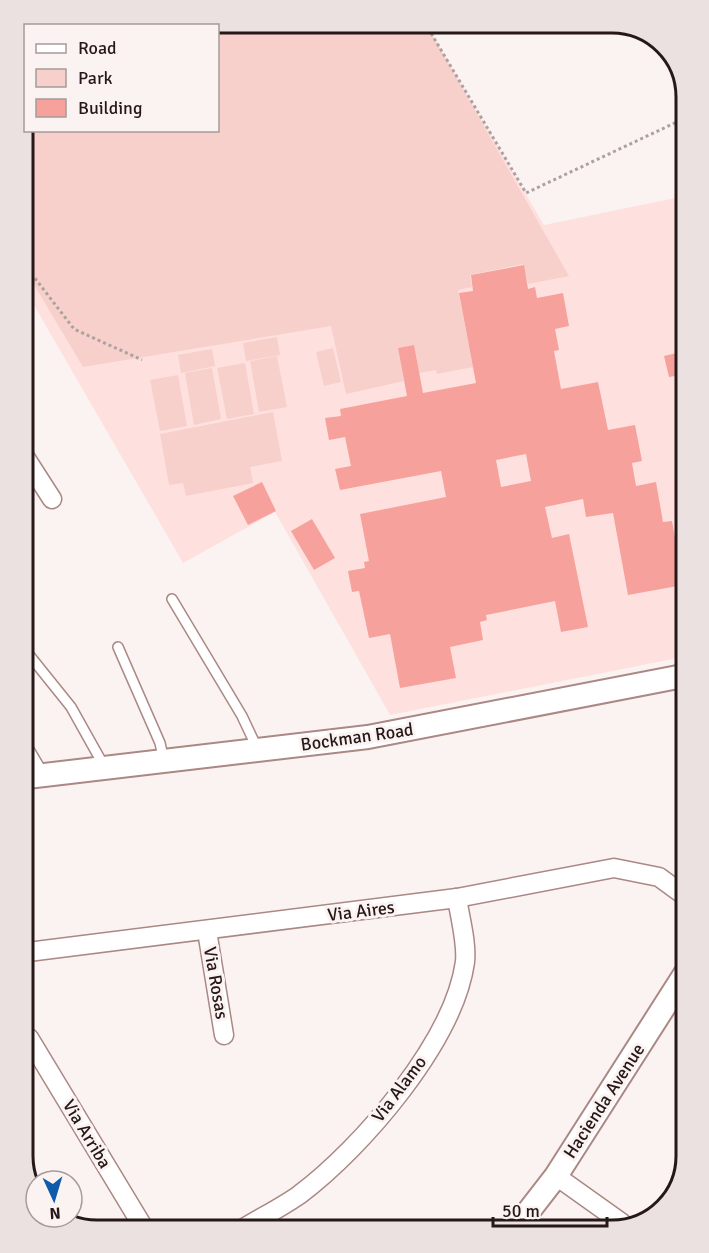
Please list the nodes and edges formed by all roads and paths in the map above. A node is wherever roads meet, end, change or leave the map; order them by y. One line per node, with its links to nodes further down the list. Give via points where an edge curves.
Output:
1 (431, 33): 2 (path, via 526,193)
2 (676, 122)
3 (33, 276): 4 (path, via 74,329)
4 (142, 360)
5 (33, 469): 6 (street)
6 (52, 500)
7 (172, 599): 11 (lane)
8 (118, 647): 12 (lane, via 160,743)
9 (33, 660): 13 (lane, via 71,707)
10 (676, 677): 11 (street, Bockman Road, via 398,732)
11 (258, 750): 12 (street, Bockman Road)
12 (164, 761): 13 (street, Bockman Road)
13 (105, 768): 14 (street, Bockman Road)
14 (36, 776)
15 (676, 889): 16 (street, Via Aires, via 659,877 614,868)
16 (457, 898): 17 (street, Via Aires); 24 (street, Via Alamo, via 465,960 454,1006 411,1079 366,1134 299,1195)
17 (207, 931): 18 (street, Via Aires); 20 (street, Via Rosas)
18 (33, 951)
19 (676, 988): 22 (street, Hacienda Avenue)
20 (224, 1035)
21 (33, 1045): 23 (street, Via Arriba)
22 (556, 1176): 25 (street, Hacienda Avenue); 26 (street)
23 (139, 1220)
24 (257, 1220)
25 (522, 1220)
26 (617, 1220)

